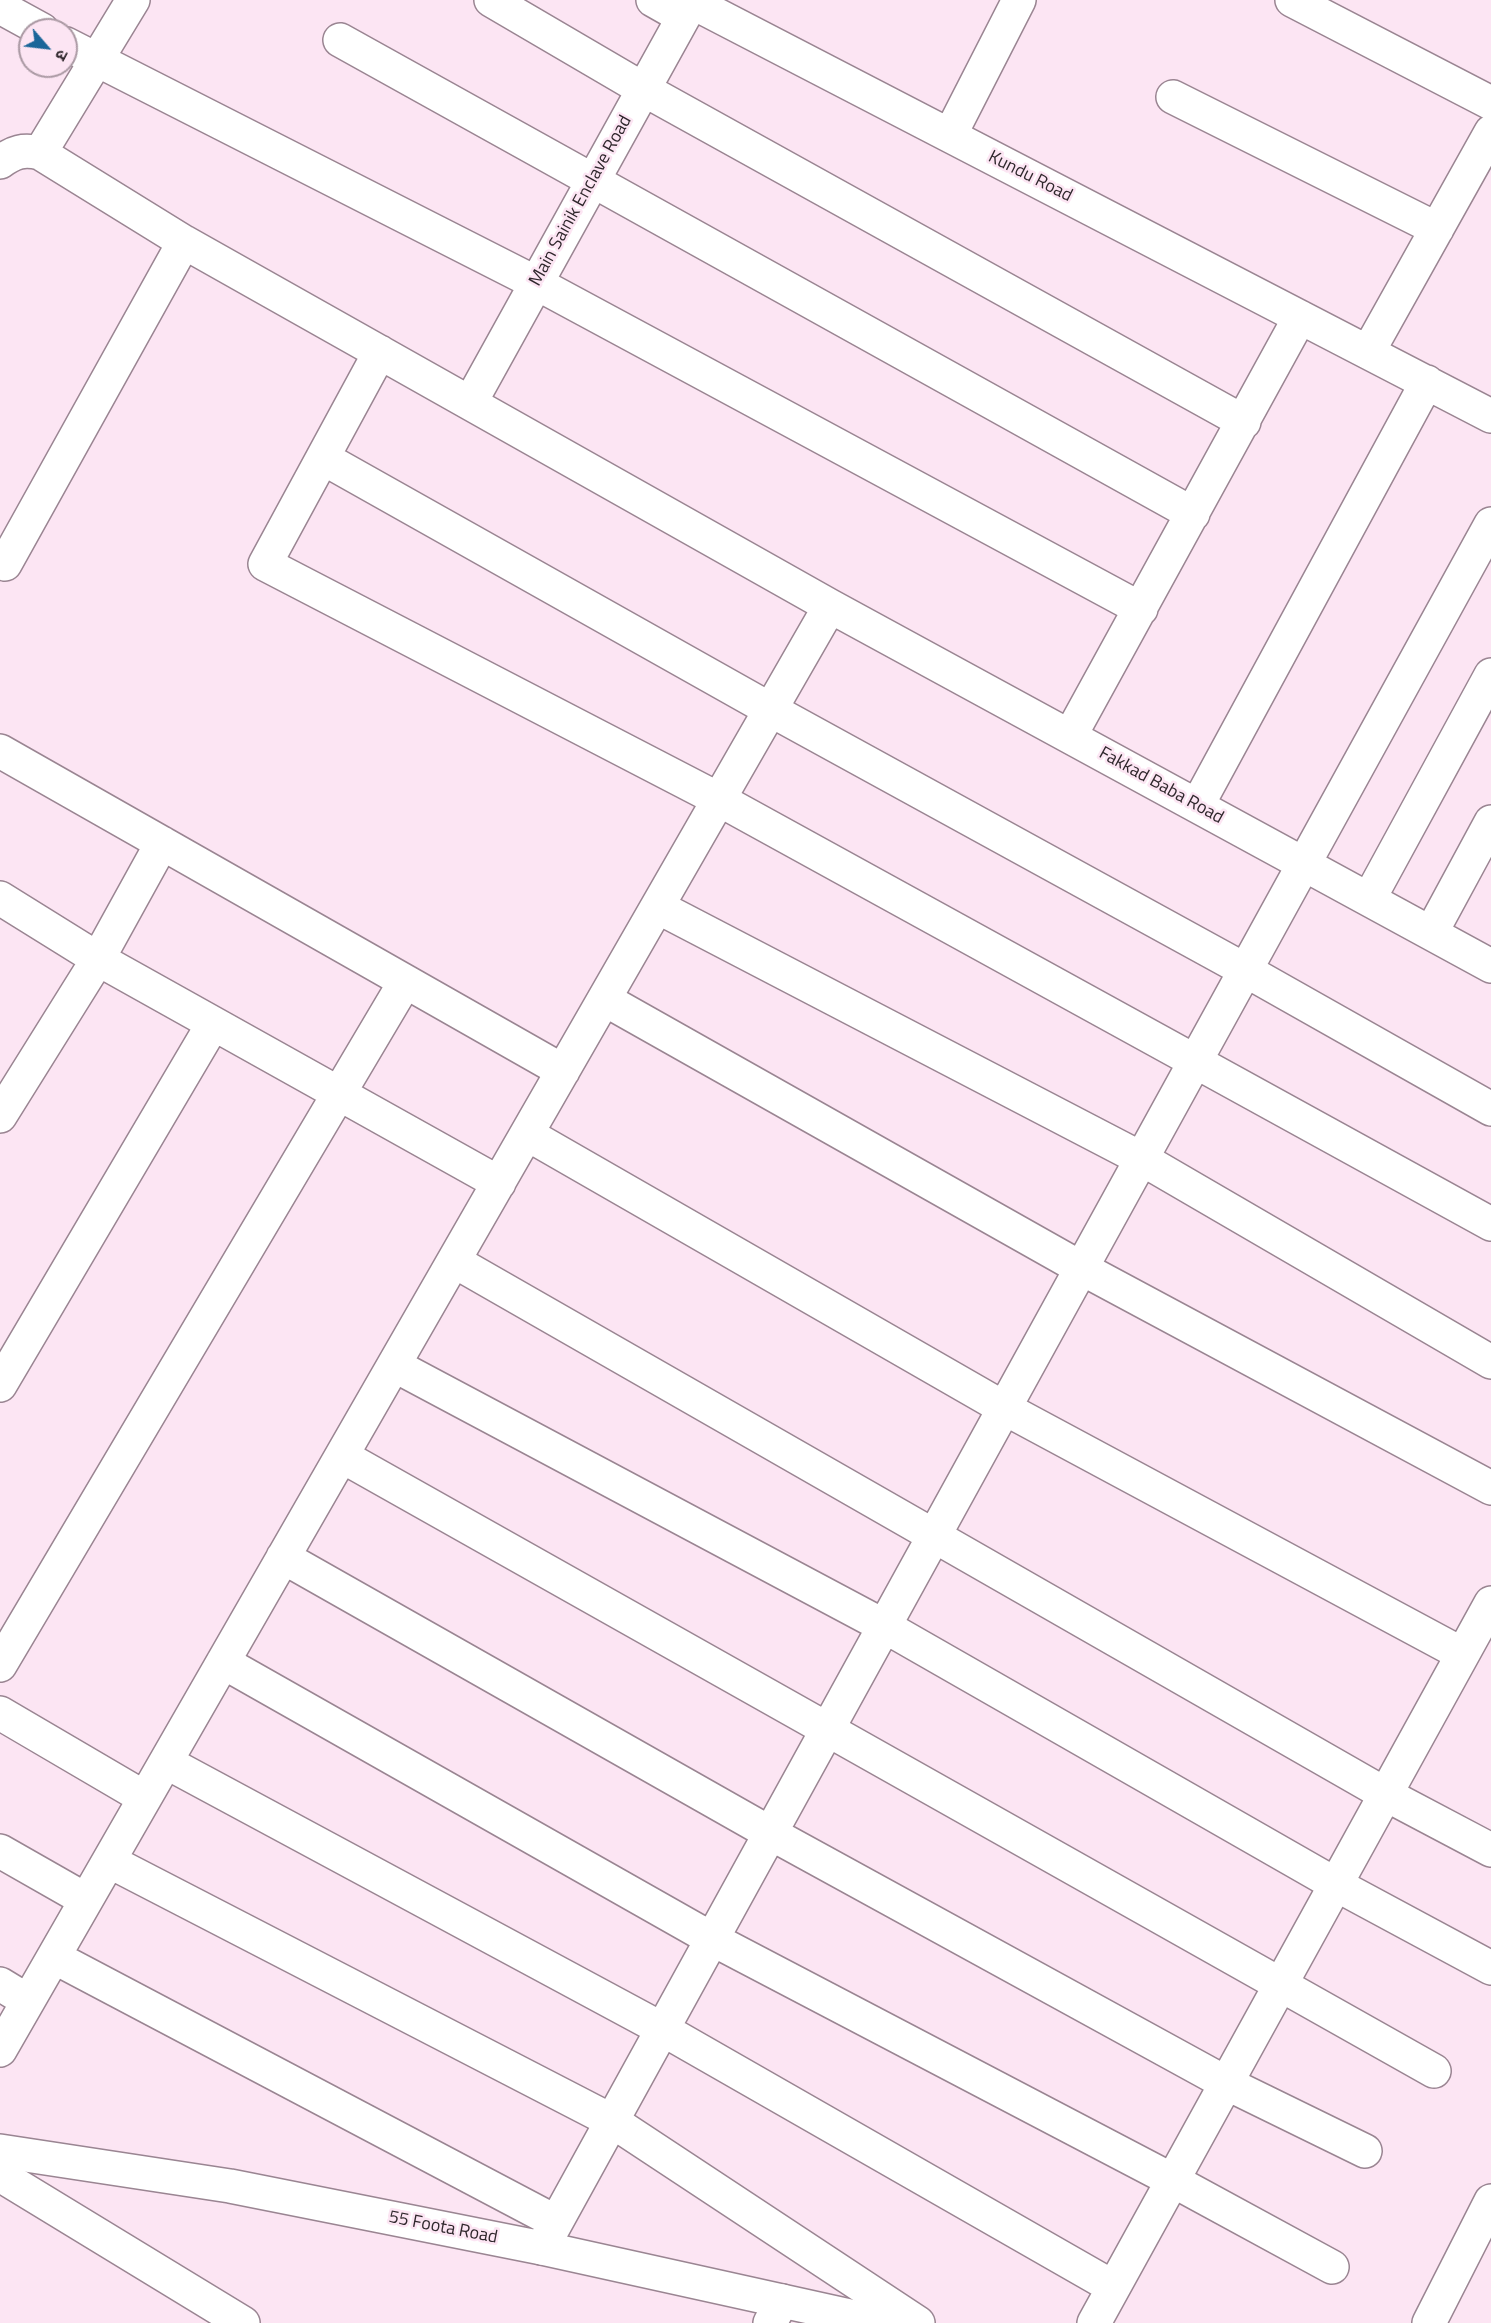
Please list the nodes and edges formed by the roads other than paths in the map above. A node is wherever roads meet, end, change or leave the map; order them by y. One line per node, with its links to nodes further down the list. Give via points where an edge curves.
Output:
1 (133, 0): 11 (street)
2 (491, 0): 12 (street)
3 (653, 0): 6 (street, Kundu Road)
4 (1019, 0): 16 (street)
5 (1292, 0): 14 (street)
6 (689, 6): 12 (street, Main Sainik Enclave Road); 16 (street, Kundu Road)
7 (0, 7): 8 (street)
8 (20, 18)
9 (340, 40): 18 (street)
10 (78, 50): 11 (street)
11 (96, 60): 17 (street); 21 (street)
12 (643, 89): 18 (street, Main Sainik Enclave Road); 28 (street)
13 (1173, 97): 19 (street)
14 (1491, 103)
15 (1491, 132): 19 (street)
16 (950, 135): 22 (street, Kundu Road)
17 (14, 152): 20 (street, Fakkad Baba Road)
18 (593, 180): 21 (street, Main Sainik Enclave Road); 30 (street)
19 (1437, 229): 24 (street)
20 (184, 242): 23 (street, Fakkad Baba Road); 32 (street)
21 (536, 283): 26 (street, Main Sainik Enclave Road); 34 (street)
22 (1300, 317): 24 (street, Kundu Road); 28 (street)
23 (380, 352): 26 (street, Fakkad Baba Road); 29 (street)
24 (1368, 352): 25 (street, Kundu Road)
25 (1427, 382): 27 (street, Kundu Road); 40 (street)
26 (470, 403): 33 (street, Fakkad Baba Road)
27 (1491, 416)
28 (1244, 422): 30 (street)
29 (323, 458): 36 (street); 39 (street, via 265,564)
30 (1193, 514): 34 (street)
31 (1491, 524): 43 (street)
32 (5, 564)
33 (830, 606): 36 (street); 37 (street, Fakkad Baba Road)
34 (1141, 609): 37 (street)
35 (1491, 675): 45 (street)
36 (771, 710): 39 (street); 50 (street)
37 (1070, 736): 40 (street, Fakkad Baba Road)
38 (0, 751): 42 (street)
39 (720, 800): 46 (street); 54 (street)
40 (1197, 806): 43 (street, Fakkad Baba Road)
41 (1491, 822): 47 (street)
42 (162, 843): 48 (street); 51 (street)
43 (1304, 864): 45 (street, Fakkad Baba Road); 50 (street)
44 (0, 898): 48 (street)
45 (1369, 899): 47 (street, Fakkad Baba Road)
46 (658, 907): 52 (street); 60 (street)
47 (1431, 933): 49 (street, Fakkad Baba Road)
48 (98, 959): 53 (street); 58 (street)
49 (1491, 966)
50 (1245, 970): 54 (street); 57 (street)
51 (405, 982): 55 (street); 56 (street)
52 (604, 999): 55 (street); 64 (street)
53 (213, 1024): 56 (street); 67 (street)
54 (1195, 1061): 60 (street); 62 (street)
55 (563, 1071): 59 (street)
56 (339, 1093): 61 (street); 77 (street)
57 (1491, 1109)
58 (0, 1116)
59 (527, 1134): 61 (street); 68 (street)
60 (1142, 1159): 64 (street); 65 (street)
61 (499, 1183): 63 (street)
62 (1491, 1224)
63 (454, 1262): 66 (street); 71 (street)
64 (1081, 1268): 68 (street); 70 (street)
65 (1491, 1362)
66 (394, 1365): 69 (street); 74 (street)
67 (0, 1385)
68 (1004, 1408): 71 (street); 75 (street)
69 (342, 1456): 72 (street); 79 (street)
70 (1491, 1488)
71 (933, 1538): 74 (street); 81 (street)
72 (283, 1557): 76 (street); 83 (street)
73 (1491, 1603): 75 (street)
74 (884, 1626): 79 (street); 87 (street)
75 (1462, 1654): 81 (street)
76 (223, 1662): 80 (street); 89 (street)
77 (0, 1665)
78 (0, 1713): 82 (street)
79 (827, 1731): 83 (street); 93 (street)
80 (166, 1762): 82 (street); 95 (street)
81 (1385, 1794): 84 (street); 87 (street)
82 (145, 1798): 86 (street)
83 (770, 1833): 89 (street); 98 (street)
84 (1491, 1850)
85 (0, 1851): 88 (street)
86 (109, 1861): 88 (street); 99 (street)
87 (1335, 1884): 91 (street); 93 (street)
88 (86, 1900): 90 (street)
89 (712, 1938): 95 (street); 103 (street)
90 (54, 1957): 94 (street); 105 (street)
91 (1491, 1968)
92 (0, 1984): 94 (street)
93 (1280, 1985): 97 (street); 98 (street)
94 (28, 2001): 96 (street)
95 (662, 2029): 99 (street); 107 (street)
96 (0, 2050)
97 (1434, 2071)
98 (1226, 2083): 101 (street); 103 (street)
99 (612, 2121): 105 (street); 111 (street)
100 (0, 2151): 105 (street, 55 Foota Road)
101 (1365, 2151)
102 (0, 2175): 109 (street)
103 (1172, 2180): 106 (street); 107 (street)
104 (1491, 2201): 113 (street)
105 (549, 2235): 108 (street, 55 Foota Road)
106 (1332, 2267)
107 (1113, 2288): 112 (street)
108 (776, 2312): 110 (street, 55 Foota Road)
109 (243, 2323)
110 (882, 2323)
111 (918, 2323)
112 (1094, 2323)
113 (1429, 2323)

